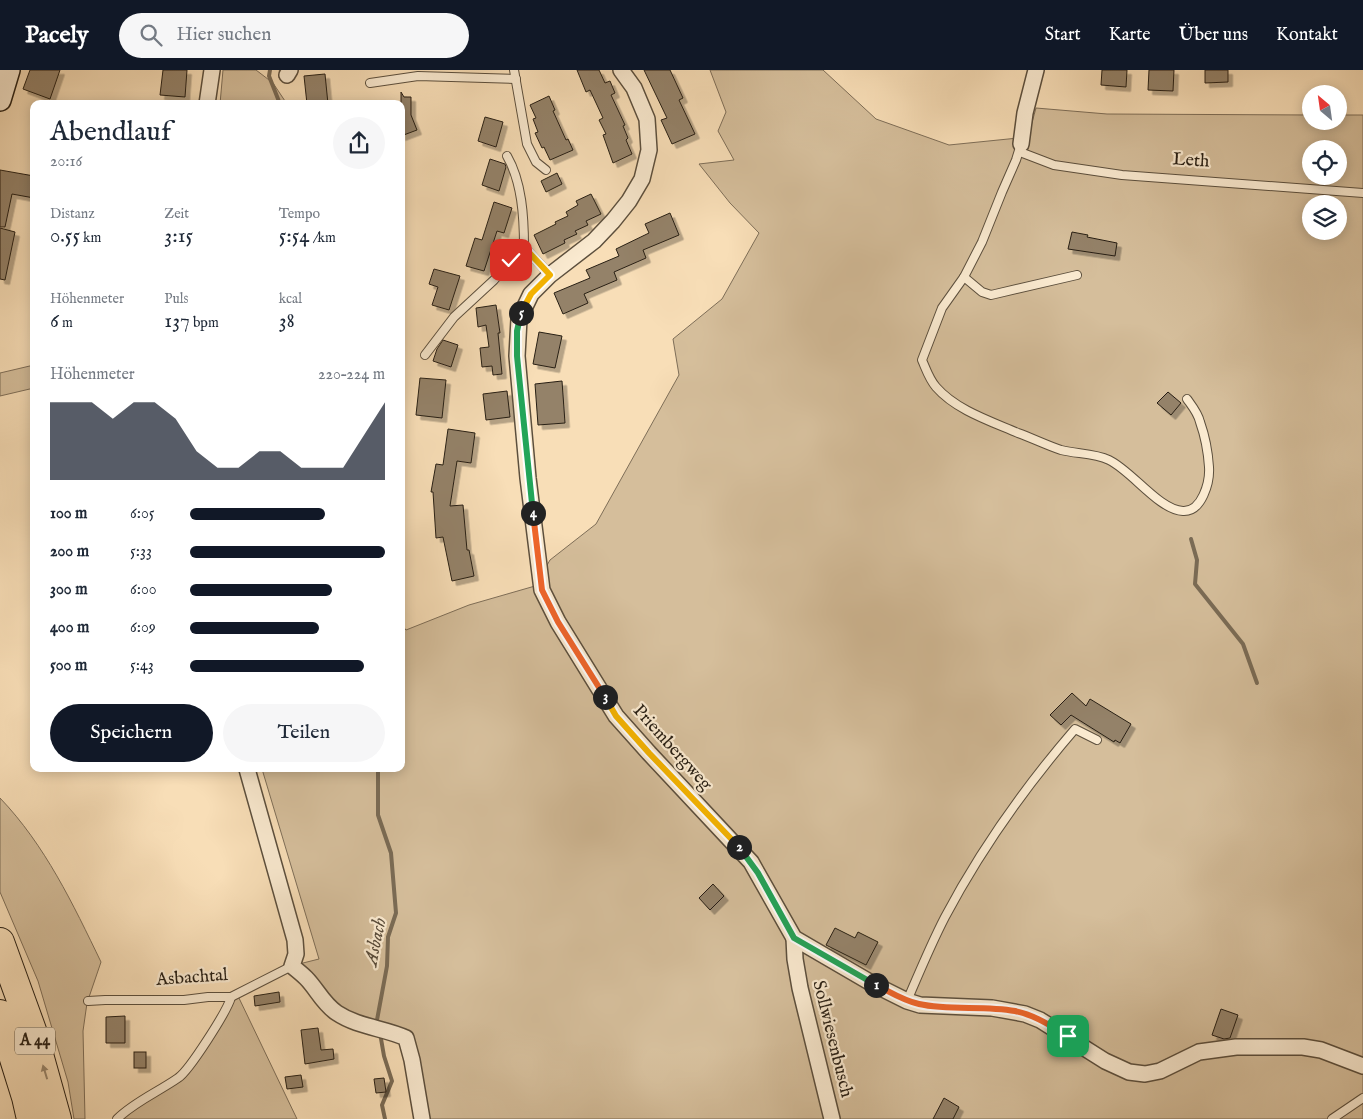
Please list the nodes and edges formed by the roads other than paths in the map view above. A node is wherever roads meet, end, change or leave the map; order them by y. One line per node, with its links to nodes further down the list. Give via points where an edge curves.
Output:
1 (9, 70): 8 (main road)
2 (212, 70): 9 (street)
3 (514, 70): 6 (lane)
4 (621, 70): 15 (street, Priembergweg, via 634,88 647,119 649,150 642,179 614,221)
5 (1036, 70): 10 (street)
6 (516, 79): 7 (lane, via 418,76); 12 (lane, via 527,144 534,159)
7 (370, 83)
8 (0, 100)
9 (208, 100)
10 (1020, 148): 13 (lane, Leth, via 1054,165 1122,175); 17 (lane, via 982,242)
11 (507, 156): 14 (lane, via 519,193)
12 (546, 170)
13 (1363, 193)
14 (524, 247): 15 (lane); 18 (lane, via 454,317)
15 (550, 275): 22 (street, Priembergweg, via 531,294 517,331 520,393 542,590 616,716 751,862)
16 (1077, 275): 17 (lane, via 991,295)
17 (964, 277): 19 (lane, via 942,308 922,360 935,386 968,411 1062,450 1111,461 1165,504 1183,511 1195,508 1201,501 1209,468 1200,422)
18 (426, 356)
19 (1187, 398)
20 (1097, 740): 26 (lane, via 1075,729 1015,804 945,918)
21 (248, 772): 24 (street, via 295,940 296,954)
22 (794, 938): 26 (street); 35 (street, Sollwiesenbusch, via 800,988)
23 (4, 953): 32 (highway, A 44, one-way to 23, via 36,1042)
24 (292, 966): 25 (lane, Asbachtal); 34 (street, via 336,1013 406,1038)
25 (231, 997): 27 (lane, Asbachtal); 33 (lane, via 190,1066 180,1077)
26 (907, 1001): 29 (street, via 920,1005 992,1008 1025,1014 1129,1072 1145,1074 1160,1071 1199,1052 1236,1047 1303,1047 1321,1050)
27 (88, 1002)
28 (0, 1014): 31 (highway, A 44)
29 (1363, 1066)
30 (1363, 1098): 36 (lane)
31 (31, 1119)
32 (57, 1119)
33 (117, 1119)
34 (422, 1119)
35 (832, 1119)
36 (1332, 1119)

